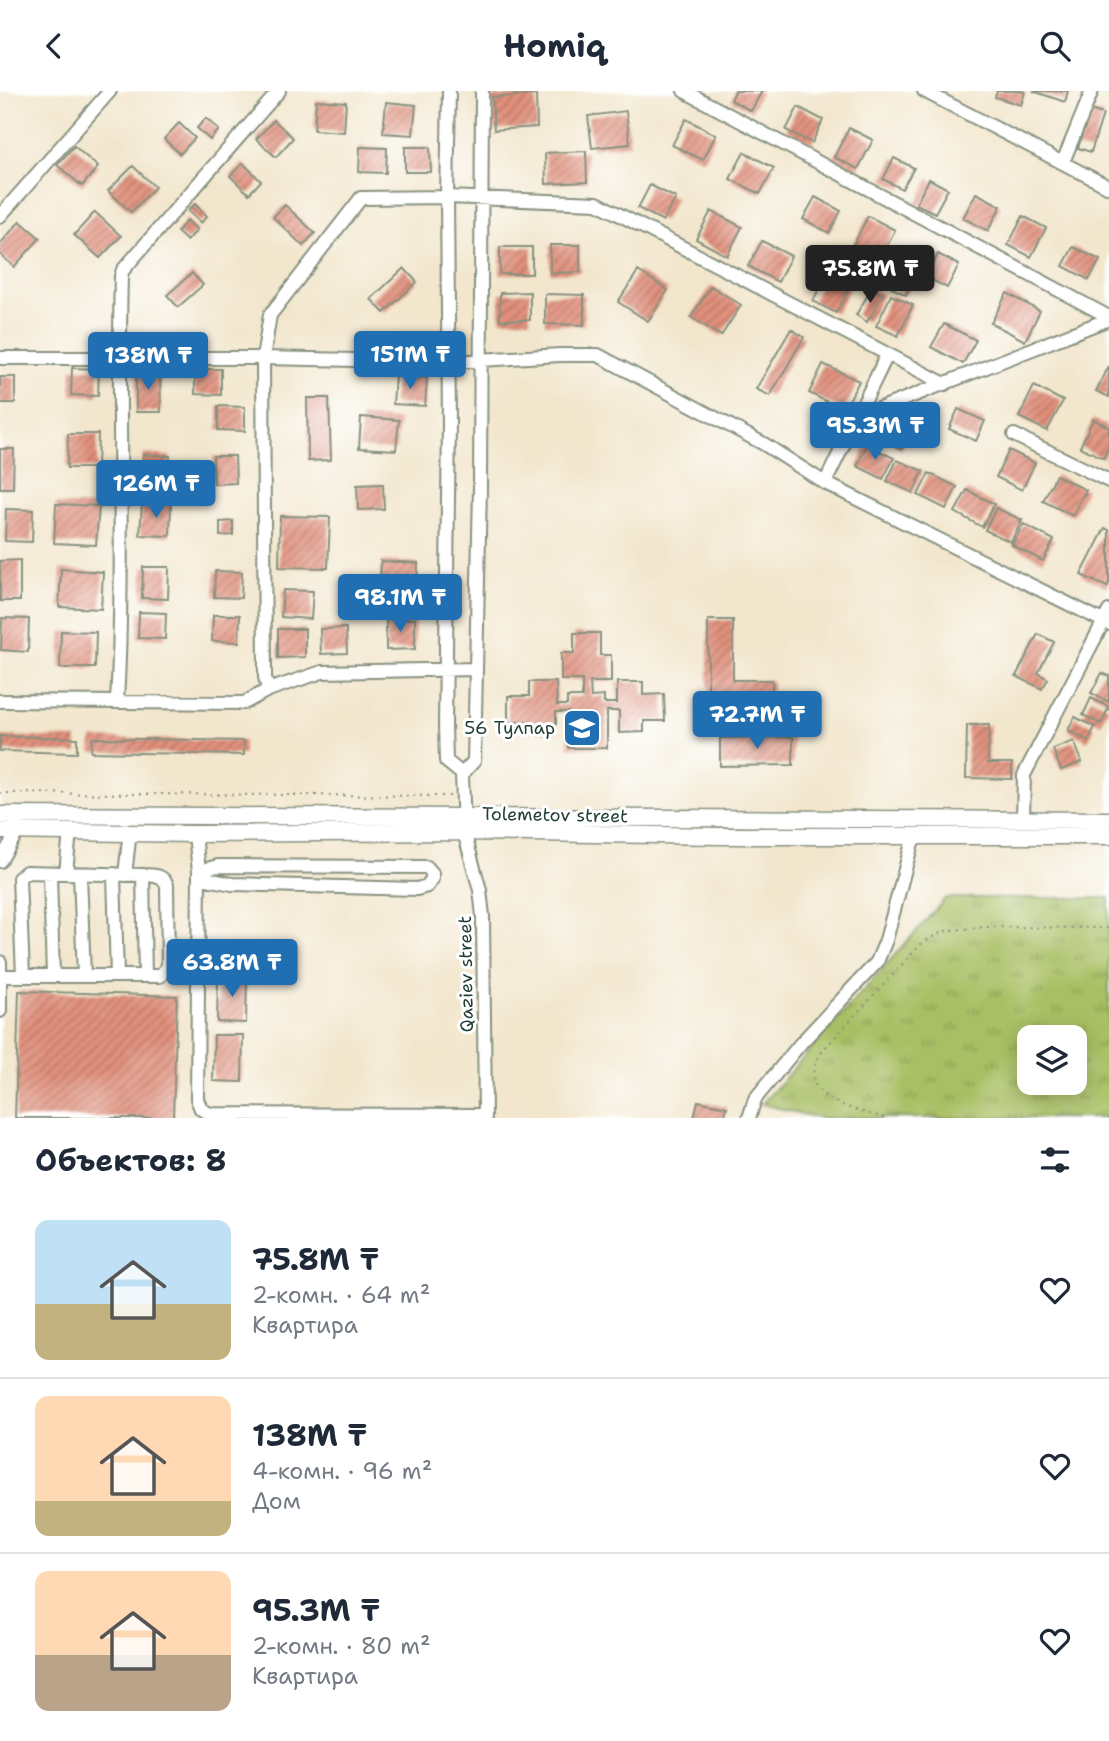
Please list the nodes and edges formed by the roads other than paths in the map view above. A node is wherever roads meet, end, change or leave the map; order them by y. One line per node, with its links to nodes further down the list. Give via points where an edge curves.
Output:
1 (110, 91): 12 (street)
2 (279, 91): 16 (street, via 123,270)
3 (449, 91): 10 (street)
4 (482, 91): 11 (street)
5 (684, 91): 13 (street)
6 (924, 91): 8 (street)
7 (1092, 91): 8 (street)
8 (1063, 162): 9 (street)
9 (1109, 187)
10 (447, 198): 11 (street); 17 (street, via 362,198 270,315); 19 (street)
11 (480, 199): 14 (street, via 597,204); 18 (street)
12 (0, 216)
13 (1109, 318): 20 (street)
14 (887, 355): 20 (street); 21 (street)
15 (0, 358): 16 (street)
16 (119, 358): 17 (street); 30 (street)
17 (263, 358): 19 (street); 28 (street)
18 (481, 360): 19 (street); 24 (street, via 598,355 764,444); 27 (street)
19 (448, 362): 26 (street)
20 (945, 384): 21 (street)
21 (856, 418): 24 (street)
22 (1014, 435): 23 (street)
23 (1109, 481)
24 (825, 483): 25 (street)
25 (1107, 619): 32 (street, via 1024,775)
26 (446, 669): 27 (street); 28 (street, via 322,672); 31 (street, via 446,761)
27 (476, 669): 31 (street, via 474,761)
28 (268, 690): 30 (street, via 244,703)
29 (0, 701): 30 (street)
30 (117, 702)
31 (462, 774): 35 (street, Qaziev street)
32 (1023, 819): 34 (main road, Tolemetov street); 36 (main road, Tolemetov street)
33 (11, 820): 35 (main road, Tolemetov street); 37 (main road, Tolemetov street); 38 (main road, Tolemetov street); 43 (street)
34 (1109, 820)
35 (464, 826): 36 (main road, Tolemetov street); 40 (main road, Tolemetov street); 58 (street, Qaziev street, via 483,916)
36 (694, 827): 41 (main road, Tolemetov street)
37 (0, 831)
38 (70, 831): 39 (main road, Tolemetov street); 45 (street)
39 (131, 831): 40 (main road, Tolemetov street); 48 (street)
40 (195, 834): 44 (street)
41 (917, 836): 42 (main road, Tolemetov street); 59 (street, via 877,962 755,1098)
42 (1109, 836)
43 (0, 861)
44 (199, 871): 44 (street, via 207,879 232,884 417,889 432,879 427,867 218,866); 58 (street, via 197,1099 201,1108 210,1114)
45 (66, 873): 46 (street); 47 (street)
46 (50, 874): 52 (street, via 26,872 19,878); 53 (street)
47 (80, 874): 48 (street); 54 (street)
48 (120, 875): 49 (street); 55 (street)
49 (143, 875): 56 (street); 56 (street, via 161,876 167,885 166,972)
50 (0, 962): 51 (street)
51 (1, 976): 52 (street); 57 (street)
52 (23, 976): 53 (street)
53 (53, 976): 54 (street)
54 (84, 976): 55 (street)
55 (117, 976): 56 (street)
56 (145, 976)
57 (0, 1011)
58 (485, 1117)
59 (749, 1118)

